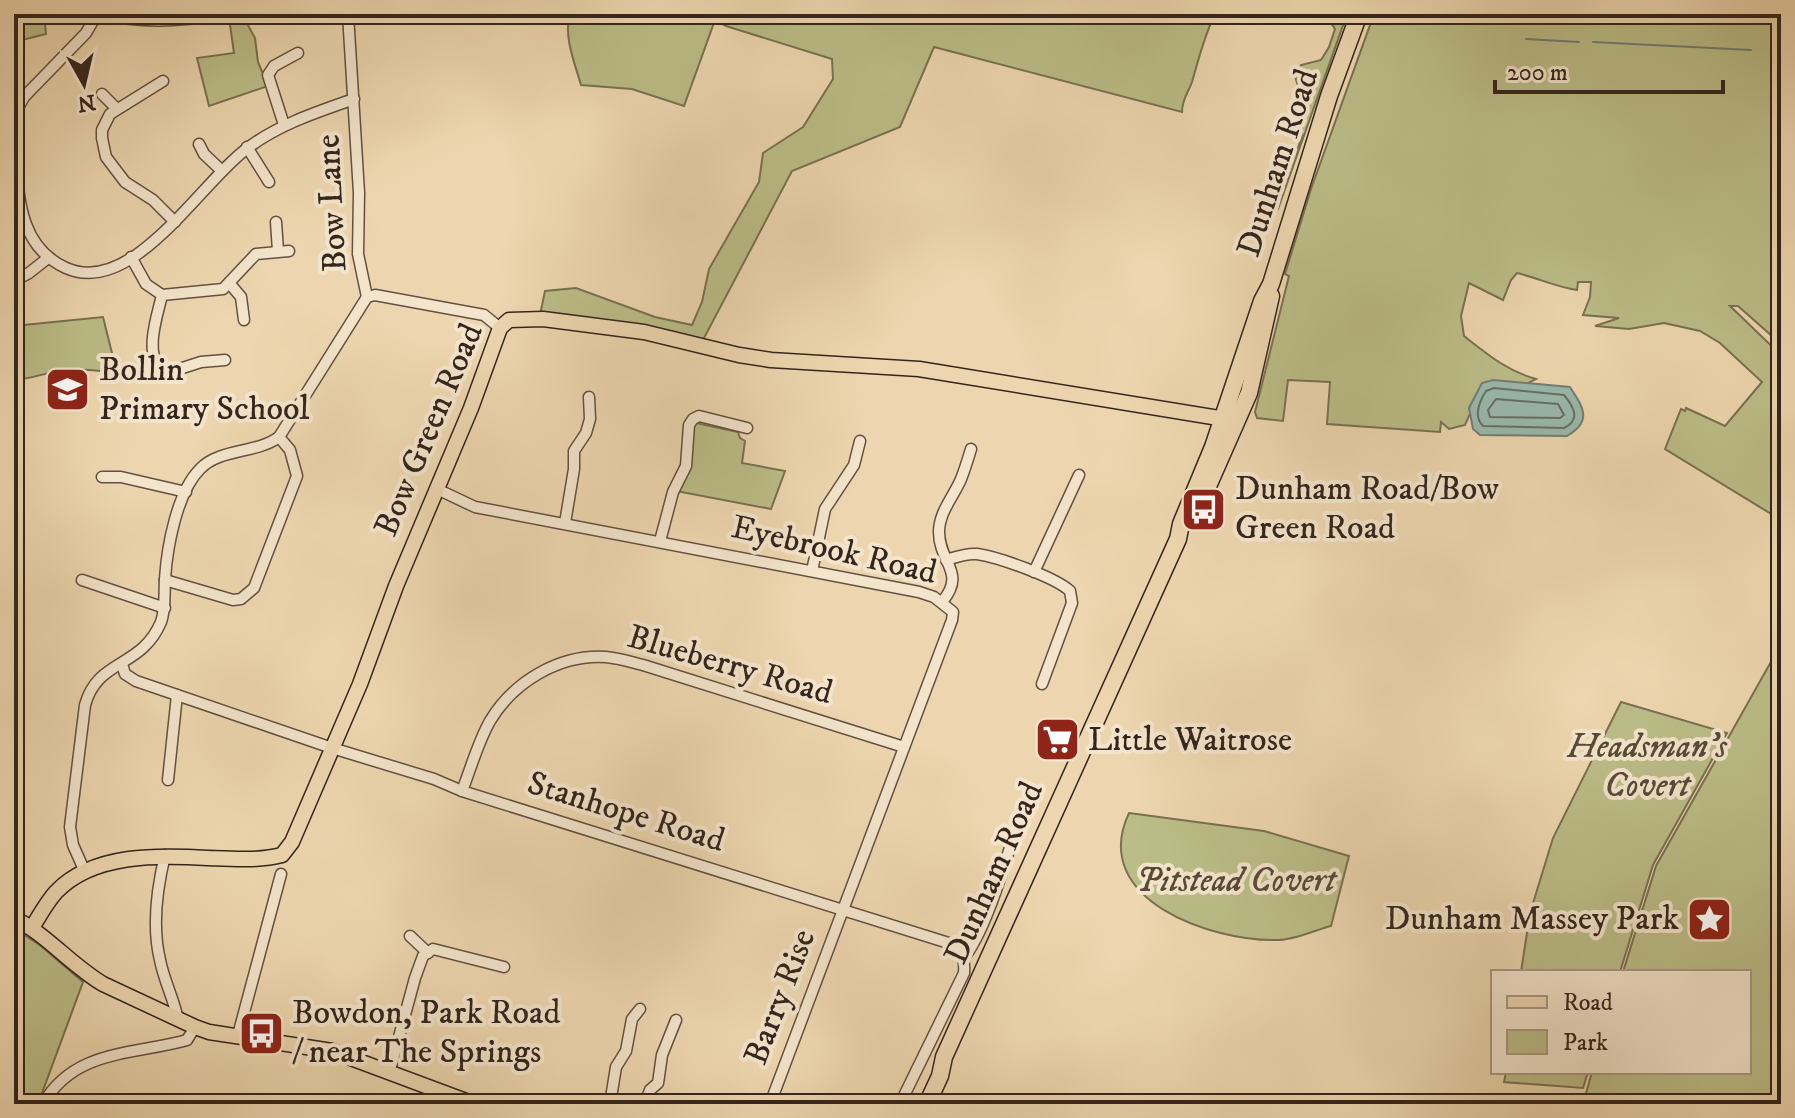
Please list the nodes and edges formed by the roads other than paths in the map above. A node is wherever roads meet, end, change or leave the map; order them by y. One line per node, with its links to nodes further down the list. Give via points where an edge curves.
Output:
1 (99, 14): 5 (street); 8 (street, via 86,33)
2 (225, 14): 5 (street, via 175,20)
3 (348, 14): 10 (street, Bow Lane)
4 (1359, 14): 32 (highway, Dunham Road, via 1271,284 1249,393)
5 (145, 17)
6 (298, 53): 12 (street, via 268,75)
7 (163, 81): 11 (street)
8 (19, 93): 13 (street)
9 (102, 94): 11 (street)
10 (354, 99): 12 (street); 27 (street, Bow Lane, via 358,254)
11 (116, 108): 20 (street, via 102,130 106,157 125,182)
12 (284, 125): 16 (street)
13 (14, 128)
14 (14, 141): 19 (street)
15 (199, 144): 17 (street)
16 (247, 147): 17 (street); 18 (street)
17 (222, 171): 20 (street)
18 (269, 182)
19 (17, 201): 23 (street, via 30,236)
20 (175, 222): 22 (street)
21 (276, 222): 25 (street, via 283,251 256,254)
22 (131, 257): 23 (street, via 87,274); 26 (street, via 146,284)
23 (48, 258): 24 (street)
24 (14, 281)
25 (230, 284): 26 (street, via 214,292); 28 (street, via 241,297)
26 (162, 295): 30 (street, via 153,356 161,371)
27 (367, 297): 29 (street, Bow Lane, via 484,315); 34 (street)
28 (244, 320)
29 (500, 328): 32 (main road, Bow Green Road, via 509,320 543,319 644,332 771,360 919,369); 39 (main road, Bow Green Road)
30 (225, 360)
31 (589, 397): 41 (street, via 590,419 574,451)
32 (1231, 420): 73 (highway, Dunham Road, via 1189,528 1178,539)
33 (747, 428): 42 (street, via 693,419 686,466)
34 (279, 437): 40 (street, via 212,461 199,470); 47 (street, via 290,450 297,476 254,588 233,600)
35 (860, 441): 44 (street, via 854,465 825,509)
36 (971, 449): 43 (street, via 939,526)
37 (1079, 475): 45 (street)
38 (102, 477): 40 (street)
39 (437, 489): 41 (street, Eyebrook Road, via 475,507); 54 (main road, Bow Green Road)
40 (186, 492): 47 (street, via 173,528)
41 (565, 523): 42 (street, Eyebrook Road)
42 (660, 541): 44 (street, Eyebrook Road)
43 (946, 560): 45 (street, via 976,554); 48 (street, via 954,580)
44 (812, 571): 48 (street, Eyebrook Road, via 919,592)
45 (1034, 572): 51 (street, via 1067,588 1072,598)
46 (82, 580): 49 (street)
47 (165, 580): 49 (street)
48 (942, 602): 53 (street, Eyebrook Road, via 953,612 952,620)
49 (165, 608): 50 (street, via 148,644)
50 (122, 664): 52 (street, Stanhope Road, via 125,674 136,681); 59 (street, via 99,677 85,705 70,827)
51 (1042, 684)
52 (177, 695): 54 (street, Stanhope Road); 55 (street)
53 (904, 747): 56 (street, Blueberry Road, via 643,665 589,657 551,667 522,684 491,721); 61 (street, Eyebrook Road)
54 (332, 748): 56 (street, Stanhope Road); 58 (main road, Bow Green Road, via 282,855)
55 (168, 780)
56 (462, 791): 61 (street, Stanhope Road)
57 (1021, 813): 66 (street, via 972,948)
58 (165, 855): 59 (main road, Bow Green Road, via 140,856); 69 (street, via 155,923 159,960)
59 (85, 872): 63 (main road, Bow Green Road, via 56,893)
60 (281, 874): 72 (street)
61 (843, 910): 66 (street, Stanhope Road, via 955,945); 79 (street, Barry Rise)
62 (14, 918): 63 (main road)
63 (32, 928): 69 (main road, via 88,975)
64 (410, 936): 65 (street)
65 (428, 953): 67 (street, via 433,949); 74 (street, via 415,978)
66 (963, 959): 80 (street, via 964,973)
67 (504, 967)
68 (640, 1009): 77 (street, via 616,1067)
69 (178, 1020): 71 (main road)
70 (676, 1020): 78 (street, via 658,1083)
71 (195, 1027): 72 (main road); 75 (street, via 187,1040 103,1056 76,1069)
72 (238, 1035): 74 (main road, via 332,1051)
73 (944, 1057): 81 (highway, Dunham Road); 82 (highway, Dunham Road)
74 (390, 1070): 76 (main road)
75 (43, 1104)
76 (474, 1104)
77 (610, 1104)
78 (645, 1104)
79 (770, 1104)
80 (900, 1104)
81 (916, 1104)
82 (927, 1104)

